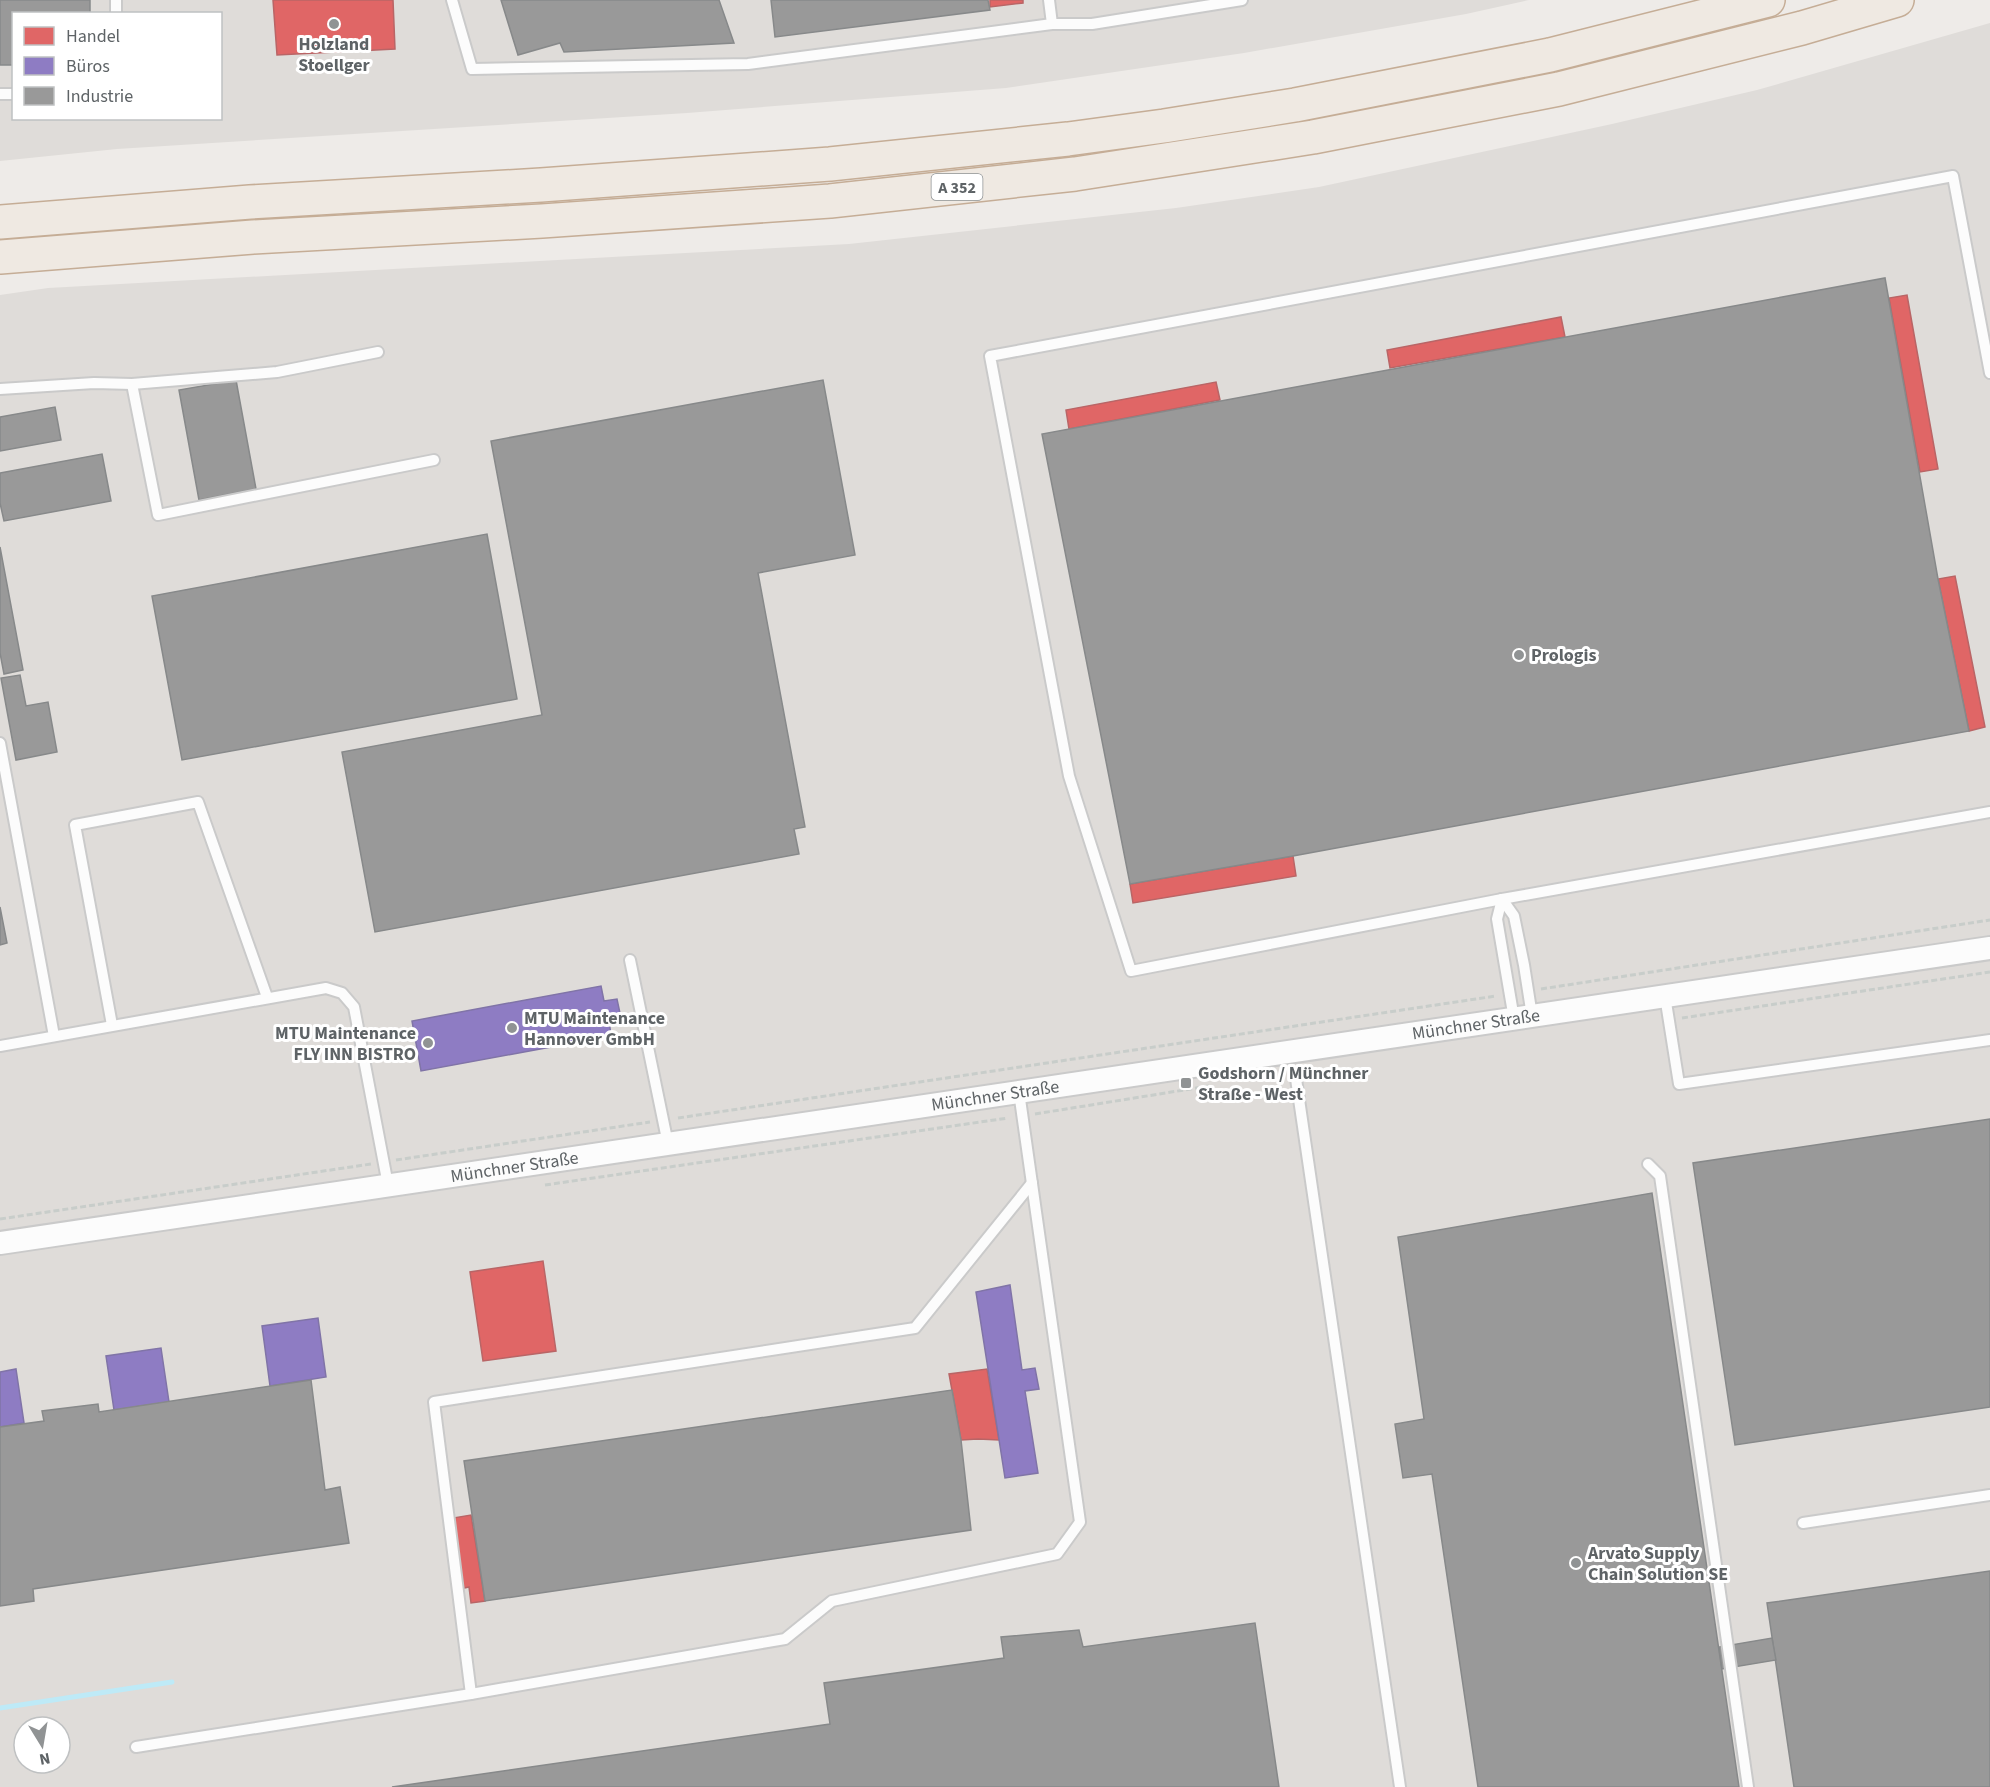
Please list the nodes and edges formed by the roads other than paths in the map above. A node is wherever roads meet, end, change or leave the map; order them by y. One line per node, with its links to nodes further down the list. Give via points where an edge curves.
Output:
1 (452, 0): 6 (lane, via 472,69 748,64)
2 (1049, 0): 6 (lane)
3 (1242, 0): 6 (lane, via 1092,24)
4 (1768, 0): 7 (highway, A 352, via 1526,59 1295,105 1068,139 830,165)
5 (1897, 0): 8 (highway, A 352, via 1560,89 1313,137 1075,174 830,201)
6 (1052, 24)
7 (0, 222)
8 (0, 257)
9 (378, 352): 11 (lane, via 277,372)
10 (1990, 373): 16 (lane, via 1953,176 990,356 1069,776 1131,971)
11 (132, 384): 12 (lane); 13 (lane, via 158,515)
12 (0, 389)
13 (434, 460)
14 (0, 743): 23 (lane)
15 (1990, 812): 16 (lane)
16 (1502, 899): 21 (lane, via 1497,919 1510,994); 21 (lane, via 1514,916 1528,991)
17 (1990, 948): 19 (street, Münchner Straße)
18 (630, 960): 28 (lane)
19 (1665, 996): 21 (street, Münchner Straße); 24 (lane, via 1679,1084)
20 (267, 997): 22 (lane); 22 (lane, via 198,802 75,825); 31 (lane, via 326,988 342,993 354,1007)
21 (1523, 1017): 27 (street, Münchner Straße)
22 (112, 1025): 23 (lane)
23 (54, 1036): 25 (lane)
24 (1990, 1040)
25 (0, 1046)
26 (1294, 1072): 37 (lane)
27 (1019, 1092): 28 (street, Münchner Straße); 30 (lane)
28 (668, 1144): 31 (street, Münchner Straße)
29 (1648, 1164): 38 (lane, via 1660,1176)
30 (1032, 1183): 35 (lane, via 915,1328 434,1402); 35 (lane, via 1080,1522 1057,1554 832,1601 785,1639)
31 (388, 1185): 32 (street, Münchner Straße)
32 (0, 1243)
33 (1990, 1495): 34 (lane)
34 (1803, 1523)
35 (471, 1694): 36 (lane)
36 (136, 1747)
37 (1400, 1787)
38 (1748, 1787)

